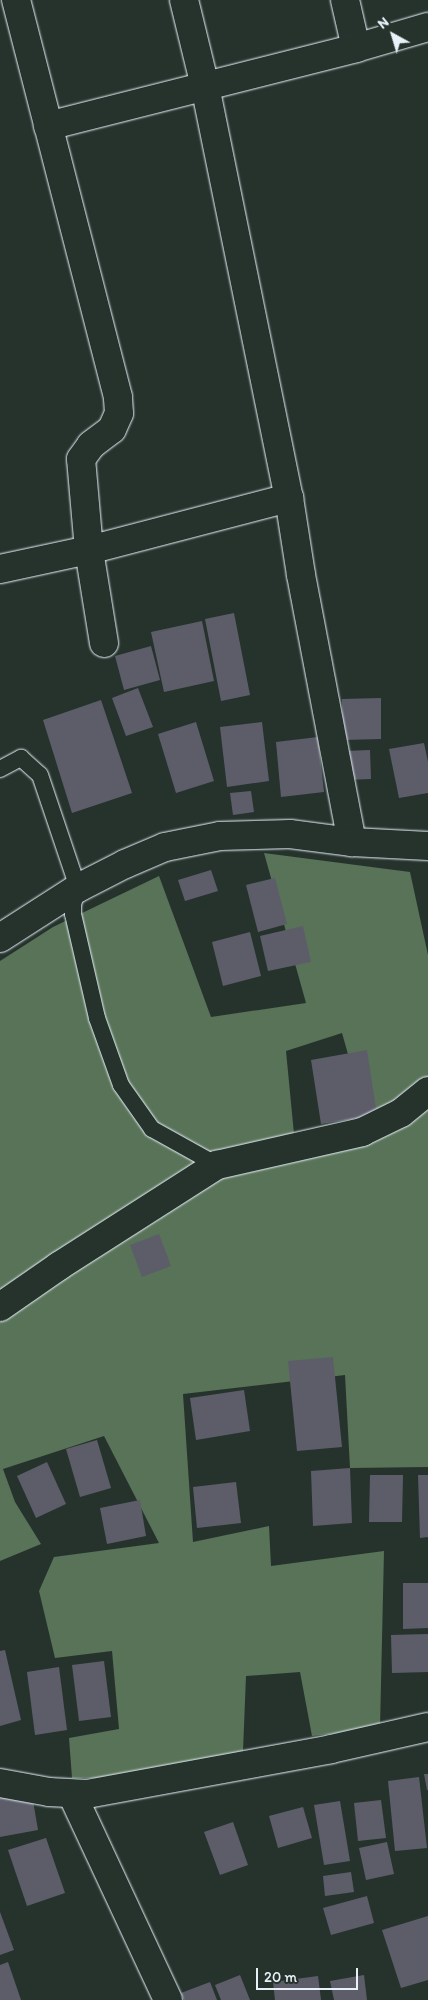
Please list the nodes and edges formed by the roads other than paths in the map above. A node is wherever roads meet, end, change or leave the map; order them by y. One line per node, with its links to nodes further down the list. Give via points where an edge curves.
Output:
1 (16, 0): 7 (street)
2 (184, 0): 6 (street)
3 (344, 0): 5 (street)
4 (428, 27): 5 (street)
5 (356, 48): 6 (street)
6 (205, 86): 7 (street); 8 (street)
7 (48, 126): 9 (street, via 120,413 112,429 90,445 81,458)
8 (289, 498): 9 (street); 13 (street)
9 (89, 550): 10 (street); 11 (street)
10 (0, 569)
11 (104, 643)
12 (0, 769): 15 (lane, via 21,758 40,774)
13 (352, 842): 14 (street); 15 (street, via 290,834 220,836 165,847)
14 (428, 846)
15 (78, 888): 16 (street); 18 (lane, via 73,904 74,914 97,1018 121,1085 152,1129)
16 (0, 938)
17 (428, 1091): 18 (street, via 401,1113 362,1132)
18 (217, 1165): 19 (street)
19 (0, 1307)
20 (428, 1727): 22 (street, via 207,1773)
21 (0, 1783): 22 (street)
22 (72, 1794): 23 (street)
23 (168, 2000)

